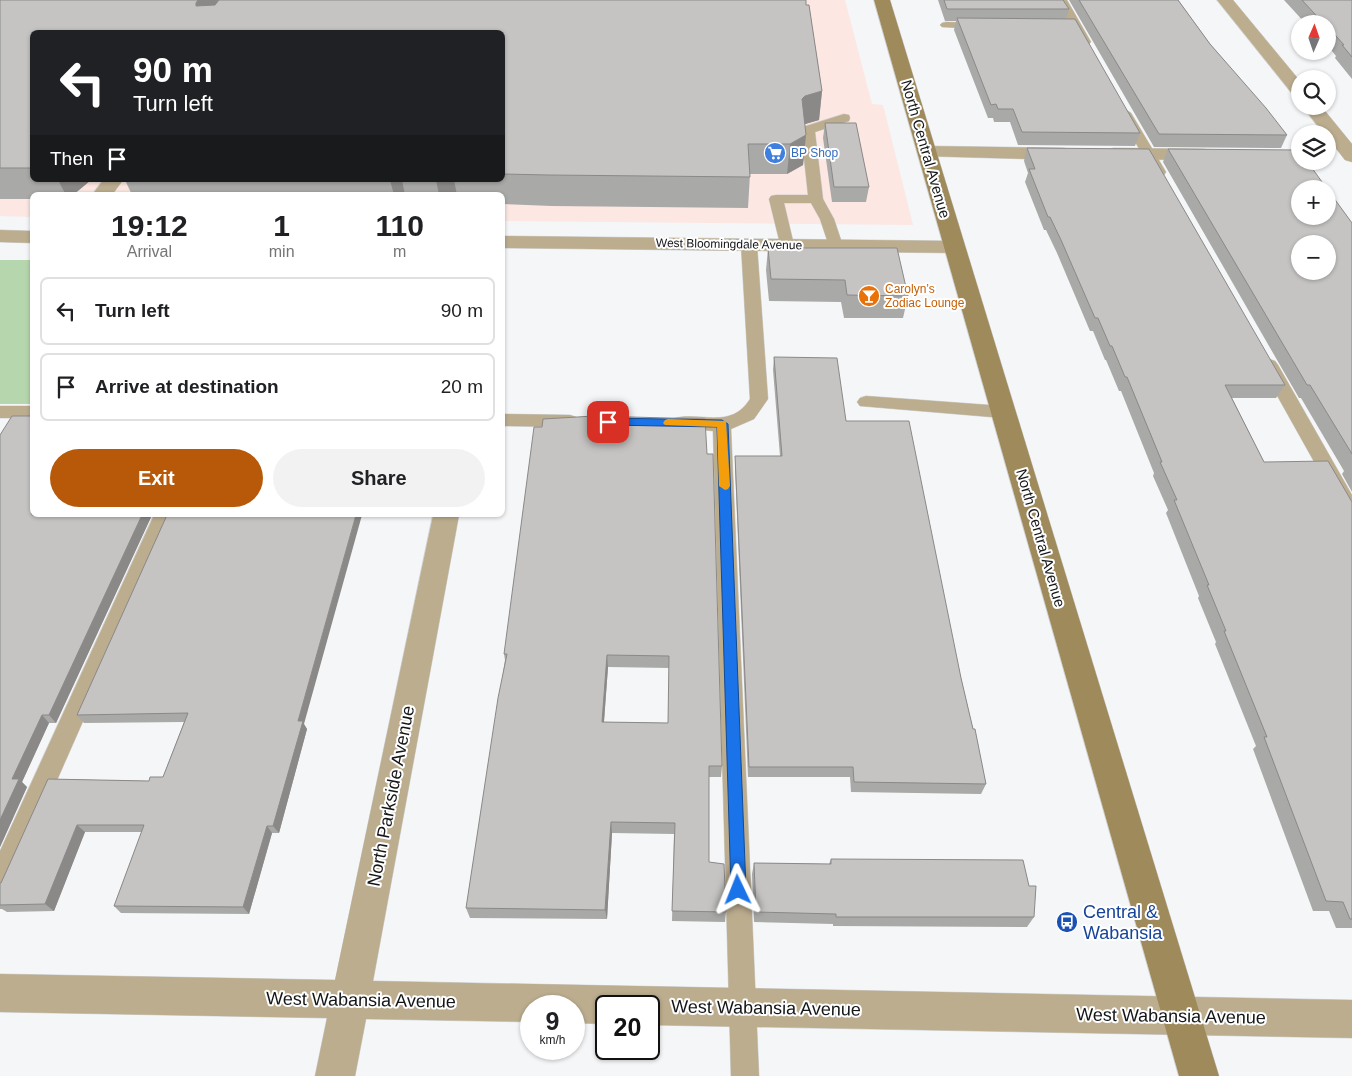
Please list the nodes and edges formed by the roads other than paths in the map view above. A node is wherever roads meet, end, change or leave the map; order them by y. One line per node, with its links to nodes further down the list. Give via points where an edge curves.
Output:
1 (882, 0): 13 (street, North Central Avenue)
2 (1061, 0): 7 (lane)
3 (1225, 0): 9 (street)
4 (946, 25): 5 (lane)
5 (993, 26)
6 (1058, 27): 7 (lane)
7 (1077, 27): 8 (lane)
8 (1091, 52)
9 (1291, 81)
10 (1119, 102): 16 (lane)
11 (1318, 115): 19 (street)
12 (844, 118): 21 (lane, via 808,130)
13 (927, 152): 14 (street); 28 (street, North Central Avenue)
14 (1080, 154)
15 (1100, 154): 16 (street)
16 (1149, 154): 17 (street); 20 (lane)
17 (1225, 155)
18 (1336, 157): 19 (street)
19 (1352, 157)
20 (1164, 181)
21 (816, 199): 26 (lane, via 776,199); 27 (lane)
22 (0, 236): 23 (street)
23 (30, 237)
24 (505, 242): 25 (street, West Bloomingdale Avenue)
25 (749, 245): 26 (street, West Bloomingdale Avenue); 37 (lane, via 760,399 749,414)
26 (786, 245): 27 (street, West Bloomingdale Avenue)
27 (835, 246): 28 (street, West Bloomingdale Avenue)
28 (955, 247): 33 (street, North Central Avenue)
29 (1260, 350): 38 (lane)
30 (866, 402): 33 (lane)
31 (0, 412): 32 (lane)
32 (30, 412)
33 (1004, 412): 45 (street, North Central Avenue)
34 (505, 420): 35 (lane)
35 (588, 422)
36 (655, 423): 37 (lane)
37 (722, 424): 44 (lane)
38 (1352, 512)
39 (163, 517): 41 (lane)
40 (446, 517): 43 (street, North Parkside Avenue)
41 (0, 880)
42 (0, 993): 43 (street, West Wabansia Avenue)
43 (351, 1000): 44 (street, West Wabansia Avenue); 47 (street, North Parkside Avenue)
44 (743, 1007): 45 (street, West Wabansia Avenue); 48 (lane)
45 (1182, 1017): 46 (street, West Wabansia Avenue); 49 (street, North Central Avenue)
46 (1352, 1019)
47 (335, 1076)
48 (745, 1076)
49 (1199, 1076)

